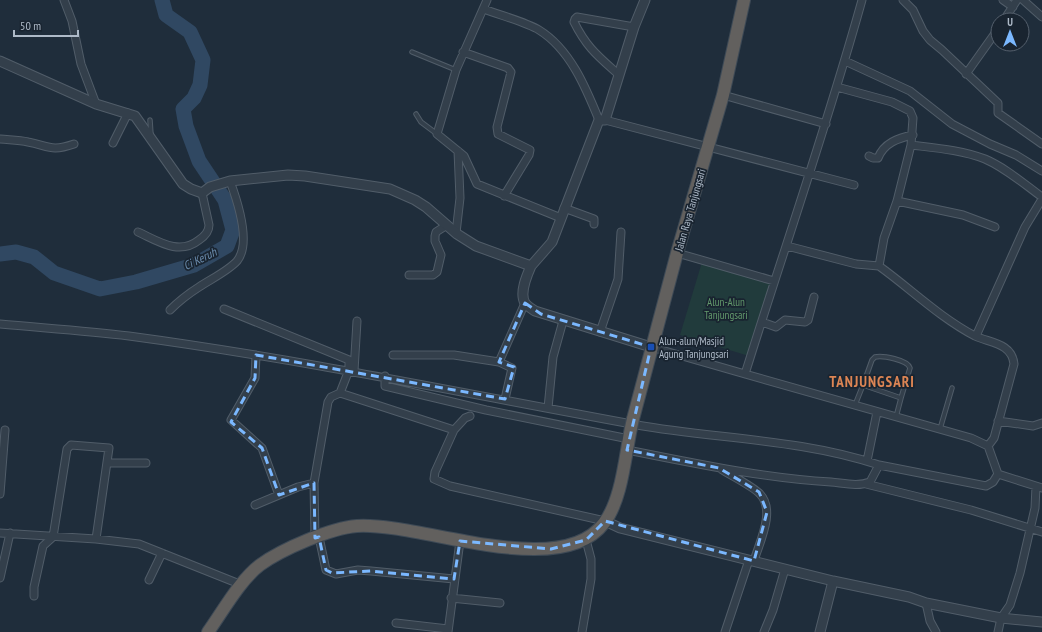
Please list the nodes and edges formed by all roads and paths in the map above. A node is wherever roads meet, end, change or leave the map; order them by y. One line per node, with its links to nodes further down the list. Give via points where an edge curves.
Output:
1 (64, 0): 25 (street, via 72,21 81,64)
2 (487, 0): 11 (street)
3 (645, 0): 14 (street)
4 (744, 0): 24 (highway, Jalan Raya Tanjungsari)
5 (862, 0): 19 (street)
6 (902, 0): 21 (street, via 913,10 930,40)
7 (1003, 0): 10 (street)
8 (1017, 0): 10 (street)
9 (1023, 0): 13 (street)
10 (1013, 7): 12 (street)
11 (484, 9): 17 (street); 29 (street, via 538,29 552,40 580,77)
12 (1010, 12)
13 (1042, 17)
14 (634, 27): 22 (street); 22 (street, via 577,17 574,22 590,50)
15 (990, 40): 21 (street)
16 (412, 52): 20 (lane)
17 (463, 52): 20 (street); 47 (street, via 508,68 511,72 497,127 498,134 530,150)
18 (0, 61): 25 (street)
19 (845, 61): 23 (street); 42 (street, via 910,91 952,124)
20 (456, 70): 31 (street)
21 (966, 74): 37 (street, via 998,103 999,114)
22 (619, 75): 29 (street)
23 (837, 87): 30 (street); 32 (street, via 892,102 910,111 913,118)
24 (723, 95): 30 (street); 39 (highway, Jalan Raya Tanjungsari)
25 (96, 104): 26 (street)
26 (128, 112): 34 (street, via 138,119); 35 (street)
27 (416, 114): 31 (lane, via 421,122)
28 (150, 120): 34 (lane)
29 (602, 120): 39 (street); 50 (street)
30 (826, 124): 43 (street)
31 (437, 134): 40 (street)
32 (913, 136): 38 (street); 41 (street, via 902,137 887,145 878,158)
33 (0, 139): 36 (street, via 30,142 50,149 61,149)
34 (152, 140): 46 (street, via 183,184)
35 (113, 143)
36 (74, 144)
37 (1042, 144)
38 (911, 145): 48 (street, via 960,152 984,159 1003,168); 49 (street)
39 (708, 147): 43 (street); 59 (highway, Jalan Raya Tanjungsari)
40 (458, 151): 47 (street, via 467,160 471,175 477,184); 57 (street, via 460,198)
41 (869, 156)
42 (1042, 171)
43 (810, 175): 45 (street); 58 (street)
44 (227, 182): 46 (street, via 210,187); 53 (street, via 272,176 299,176 390,189 415,200); 67 (street, via 240,212 242,249 237,260 184,297)
45 (854, 185)
46 (202, 193): 55 (street, via 209,230 193,245 187,248 167,245)
47 (504, 196): 51 (street)
48 (1042, 198): 73 (street, via 1024,227)
49 (897, 201): 54 (street, via 963,215); 61 (street, via 884,238)
50 (564, 208): 51 (street); 52 (street, via 590,216 594,219)
51 (561, 218): 60 (street, via 552,242)
52 (594, 224)
53 (447, 225): 57 (street); 62 (street, via 436,232 435,236 441,255 437,272)
54 (995, 227)
55 (138, 232)
56 (621, 232): 72 (street, via 618,279)
57 (456, 233): 60 (street, via 476,246)
58 (787, 246): 61 (street, via 856,264); 63 (street)
59 (677, 253): 63 (street); 74 (highway, Jalan Raya Tanjungsari)
60 (531, 266): 65 (street, via 525,282)
61 (878, 266): 73 (street, via 948,321)
62 (409, 275)
63 (774, 281): 70 (street)
64 (814, 297): 70 (street, via 808,320 805,322 785,320 776,327)
65 (525, 303): 69 (street, via 541,314); 77 (street)
66 (224, 309): 78 (street, via 343,357 349,360)
67 (170, 310)
68 (357, 320): 78 (street)
69 (562, 321): 72 (street); 87 (street, via 553,356)
70 (762, 322): 79 (street)
71 (0, 324): 75 (street, via 127,336)
72 (600, 332): 74 (street)
73 (976, 336): 91 (street, via 1008,348 1014,358)
74 (651, 347): 79 (street); 96 (highway, Jalan Raya Tanjungsari)
75 (256, 355): 78 (street); 108 (street, via 255,378 231,420 262,448)
76 (393, 355): 77 (street, via 454,355)
77 (499, 362): 85 (street, via 512,368)
78 (351, 371): 80 (street); 83 (street)
79 (745, 374): 86 (street)
80 (384, 376): 85 (street); 96 (street, via 385,386 486,410)
81 (863, 385): 84 (lane); 84 (lane, via 875,357 886,356 907,363 910,368); 86 (lane)
82 (952, 388): 93 (lane)
83 (340, 393): 95 (street); 104 (street, via 330,397 328,402)
84 (901, 398): 90 (lane)
85 (505, 399): 87 (street)
86 (855, 405): 88 (street)
87 (548, 408): 98 (street, via 690,434 821,450)
88 (877, 412): 90 (street); 98 (street)
89 (470, 416): 95 (street)
90 (896, 417): 93 (street)
91 (998, 421): 92 (street, via 1033,426); 97 (street, via 994,438)
92 (1042, 423)
93 (940, 429): 97 (street, via 972,438)
94 (5, 430): 107 (street)
95 (454, 430): 110 (street, via 435,472 434,479 438,482)
96 (630, 434): 102 (street); 110 (highway, Jalan Raya Tanjungsari, via 621,481)
97 (988, 446): 103 (street)
98 (867, 461): 101 (street)
99 (107, 463): 100 (street); 115 (street, via 108,447 71,445 67,449); 117 (street)
100 (146, 463)
101 (879, 465): 103 (street, via 986,486 993,482); 105 (street, via 870,482)
102 (719, 468): 105 (street, via 812,481); 121 (street, via 759,492 766,504 765,523)
103 (998, 474): 106 (street)
104 (314, 483): 108 (street); 116 (street)
105 (866, 484): 111 (street, via 971,510)
106 (1039, 487): 111 (street)
107 (0, 494)
108 (279, 495): 109 (street)
109 (255, 505)
110 (605, 522): 118 (highway); 121 (street)
111 (1031, 530): 113 (street); 132 (street, via 1010,605)
112 (0, 532): 114 (street)
113 (1042, 532)
114 (10, 533): 115 (street); 123 (street)
115 (53, 537): 117 (street); 128 (street, via 43,546)
116 (317, 537): 119 (highway, via 343,528 375,526); 124 (street, via 326,570 332,573 371,571); 127 (highway, via 276,555 259,566)
117 (96, 539): 120 (street, via 139,544)
118 (586, 540): 119 (highway, via 572,546 551,549); 137 (street, via 591,560 591,579)
119 (460, 541): 124 (street)
120 (162, 553): 125 (street); 127 (street)
121 (751, 561): 122 (street); 138 (street)
122 (785, 569): 126 (street); 139 (street, via 774,610)
123 (0, 578)
124 (454, 579): 129 (street)
125 (149, 580)
126 (833, 581): 131 (street, via 910,597); 140 (street)
127 (242, 585): 136 (highway)
128 (34, 596)
129 (452, 598): 130 (street); 135 (street)
130 (500, 603)
131 (926, 603): 132 (street); 141 (street, via 930,621)
132 (1001, 618): 133 (street); 142 (street)
133 (1042, 622)
134 (396, 624): 135 (street)
135 (448, 630)
136 (208, 632)
137 (582, 632)
138 (725, 632)
139 (764, 632)
140 (820, 632)
141 (936, 632)
142 (998, 632)

